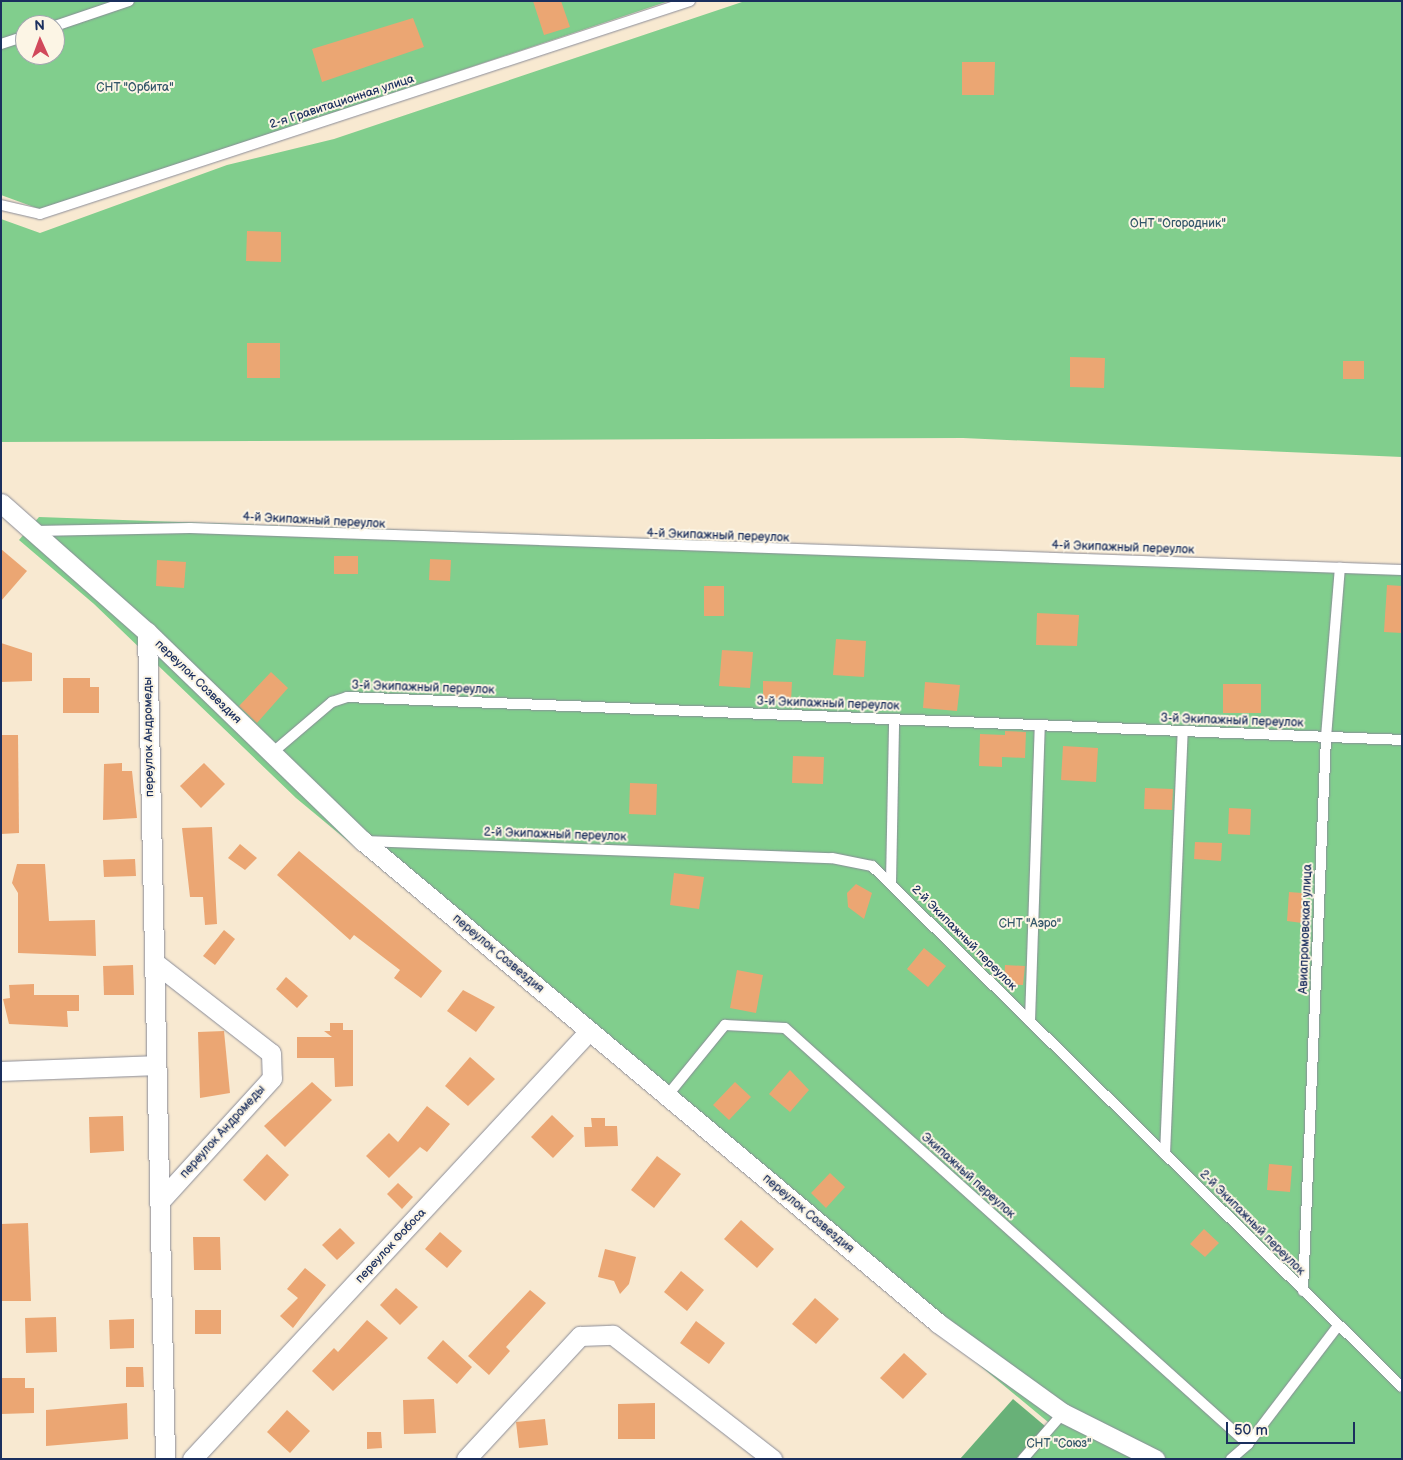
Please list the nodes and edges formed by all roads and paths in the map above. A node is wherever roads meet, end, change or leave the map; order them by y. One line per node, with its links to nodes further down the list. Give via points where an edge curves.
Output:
1 (128, 1): 3 (lane)
2 (690, 1): 6 (lane, 2-я Гравитационная улица, via 40,214)
3 (65, 23)
4 (15, 39): 5 (lane)
5 (1, 44)
6 (1, 205)
7 (1, 503): 8 (street, переулок Созвездия)
8 (34, 531): 9 (lane, 4-й Экипажный переулок, via 190,528); 11 (street, переулок Созвездия)
9 (1340, 568): 10 (lane, 4-й Экипажный переулок); 15 (lane, Авиапромовская улица)
10 (1402, 570)
11 (147, 632): 17 (street, переулок Созвездия); 20 (street, переулок Андромеды)
12 (894, 720): 13 (lane, 3-й Экипажный переулок); 17 (lane, 3-й Экипажный переулок, via 347,697 332,702); 19 (lane)
13 (1040, 726): 14 (lane, 3-й Экипажный переулок); 21 (lane)
14 (1183, 732): 15 (lane, 3-й Экипажный переулок); 26 (lane)
15 (1326, 737): 16 (lane, 3-й Экипажный переулок); 28 (lane, Авиапромовская улица)
16 (1402, 740)
17 (272, 753): 18 (street, переулок Созвездия)
18 (363, 841): 19 (lane, 2-й Экипажный переулок, via 832,858 872,866); 22 (street, переулок Созвездия)
19 (891, 883): 21 (lane, 2-й Экипажный переулок)
20 (154, 962): 23 (street, переулок Андромеды); 27 (street, переулок Андромеды, via 271,1053 272,1078)
21 (1030, 1021): 26 (lane, 2-й Экипажный переулок)
22 (589, 1031): 25 (street, переулок Созвездия); 34 (street, переулок Фобоса)
23 (156, 1066): 24 (street); 27 (street, переулок Андромеды)
24 (1, 1071)
25 (667, 1096): 31 (street, переулок Созвездия, via 938,1322); 32 (lane, Экипажный переулок, via 725,1025 785,1028)
26 (1165, 1154): 28 (lane, 2-й Экипажный переулок)
27 (159, 1202): 33 (street, переулок Андромеды)
28 (1303, 1291): 29 (lane, 2-й Экипажный переулок)
29 (1338, 1326): 30 (lane, 2-й Экипажный переулок); 32 (lane)
30 (1402, 1387)
31 (1063, 1413): 37 (lane); 38 (street, переулок Созвездия)
32 (1248, 1444): 39 (lane)
33 (165, 1459)
34 (192, 1459)
35 (466, 1459): 36 (street, via 580,1336 613,1335)
36 (772, 1459)
37 (1023, 1459)
38 (1155, 1459)
39 (1231, 1459)

